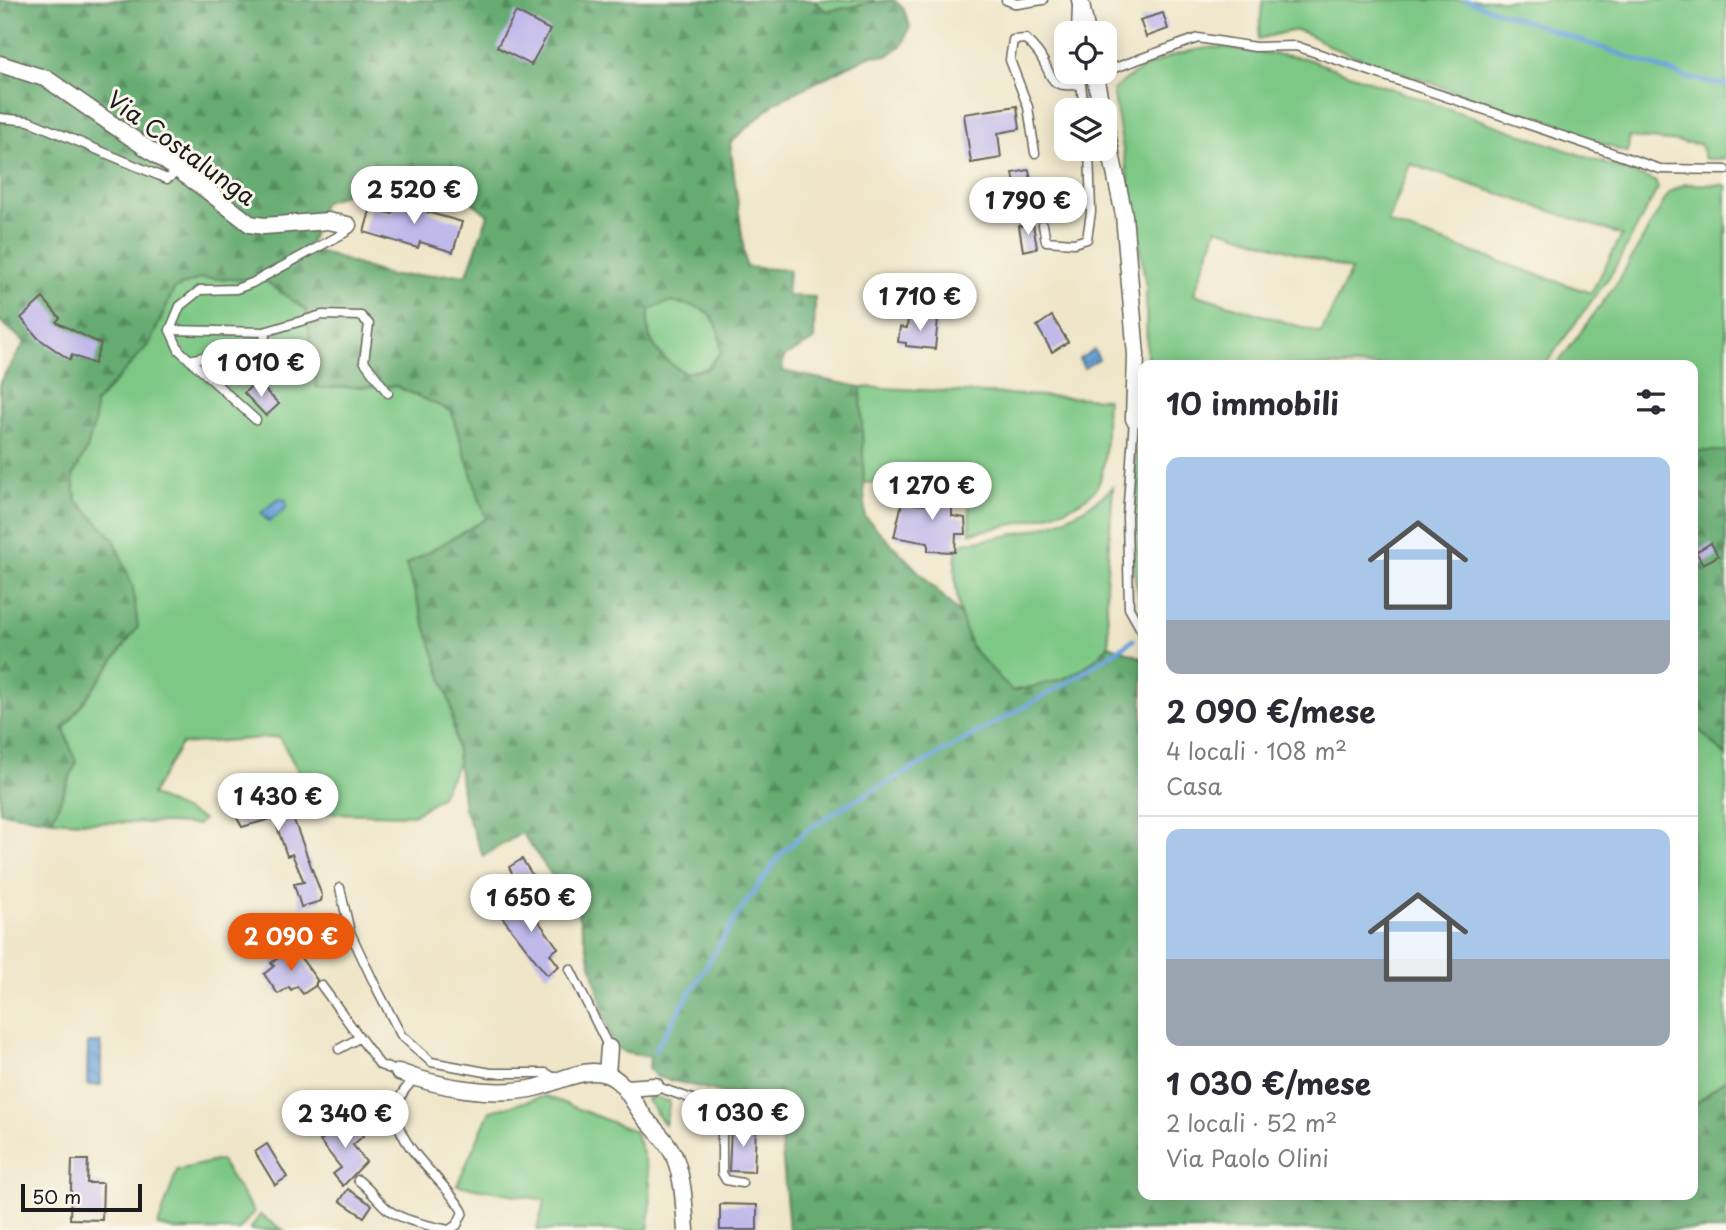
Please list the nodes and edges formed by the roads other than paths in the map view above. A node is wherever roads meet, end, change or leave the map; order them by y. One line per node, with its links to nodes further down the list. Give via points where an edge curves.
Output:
1 (1006, 0): 2 (lane, via 1017,4)
2 (1043, 0)
3 (1079, 0): 4 (lane); 5 (street)
4 (1077, 21)
5 (1084, 21)
6 (0, 64): 16 (street, Via Costalunga, via 47,79)
7 (1117, 64): 17 (lane, via 1198,38 1255,47 1296,46 1660,169)
8 (1054, 81): 13 (lane, via 1026,39 1013,40 1010,60 1028,107)
9 (1059, 84): 10 (lane)
10 (1081, 84): 11 (lane)
11 (1083, 98)
12 (0, 118): 16 (lane, via 29,121 167,179 173,175)
13 (1035, 153)
14 (1089, 161): 19 (lane, via 1087,239 1046,241)
15 (1113, 161): 23 (street, via 1124,215)
16 (171, 166): 18 (street, Via Costalunga, via 250,224 328,220)
17 (1726, 170)
18 (348, 225): 20 (lane, via 345,232 252,283 236,289 200,290 180,306)
19 (1043, 225)
20 (170, 331): 21 (lane); 22 (lane)
21 (264, 332): 22 (lane, via 262,343); 25 (lane, via 322,315 361,316 369,324 364,361)
22 (190, 360): 27 (lane)
23 (1138, 370)
24 (1138, 389): 26 (street)
25 (388, 393)
26 (1134, 419): 28 (lane, via 1127,517 1129,608)
27 (256, 420)
28 (1138, 624)
29 (340, 888): 38 (lane, via 350,932 375,985 401,1035 430,1062 491,1073 546,1073)
30 (570, 969): 33 (lane)
31 (321, 985): 32 (lane)
32 (359, 1038): 34 (lane); 35 (lane, via 380,1065)
33 (609, 1048): 36 (street)
34 (339, 1049)
35 (399, 1072): 37 (street)
36 (607, 1074): 38 (street); 40 (street)
37 (416, 1078): 38 (street, via 494,1091 532,1089); 45 (lane, via 394,1107 395,1118 418,1156 463,1212 457,1225)
38 (556, 1079)
39 (655, 1086): 40 (street); 41 (lane)
40 (630, 1093): 46 (street, via 675,1158)
41 (715, 1108): 42 (lane); 44 (lane, via 722,1122 722,1173 726,1180)
42 (737, 1119)
43 (358, 1180): 45 (lane, via 388,1210)
44 (742, 1183)
45 (448, 1230)
46 (686, 1230)

